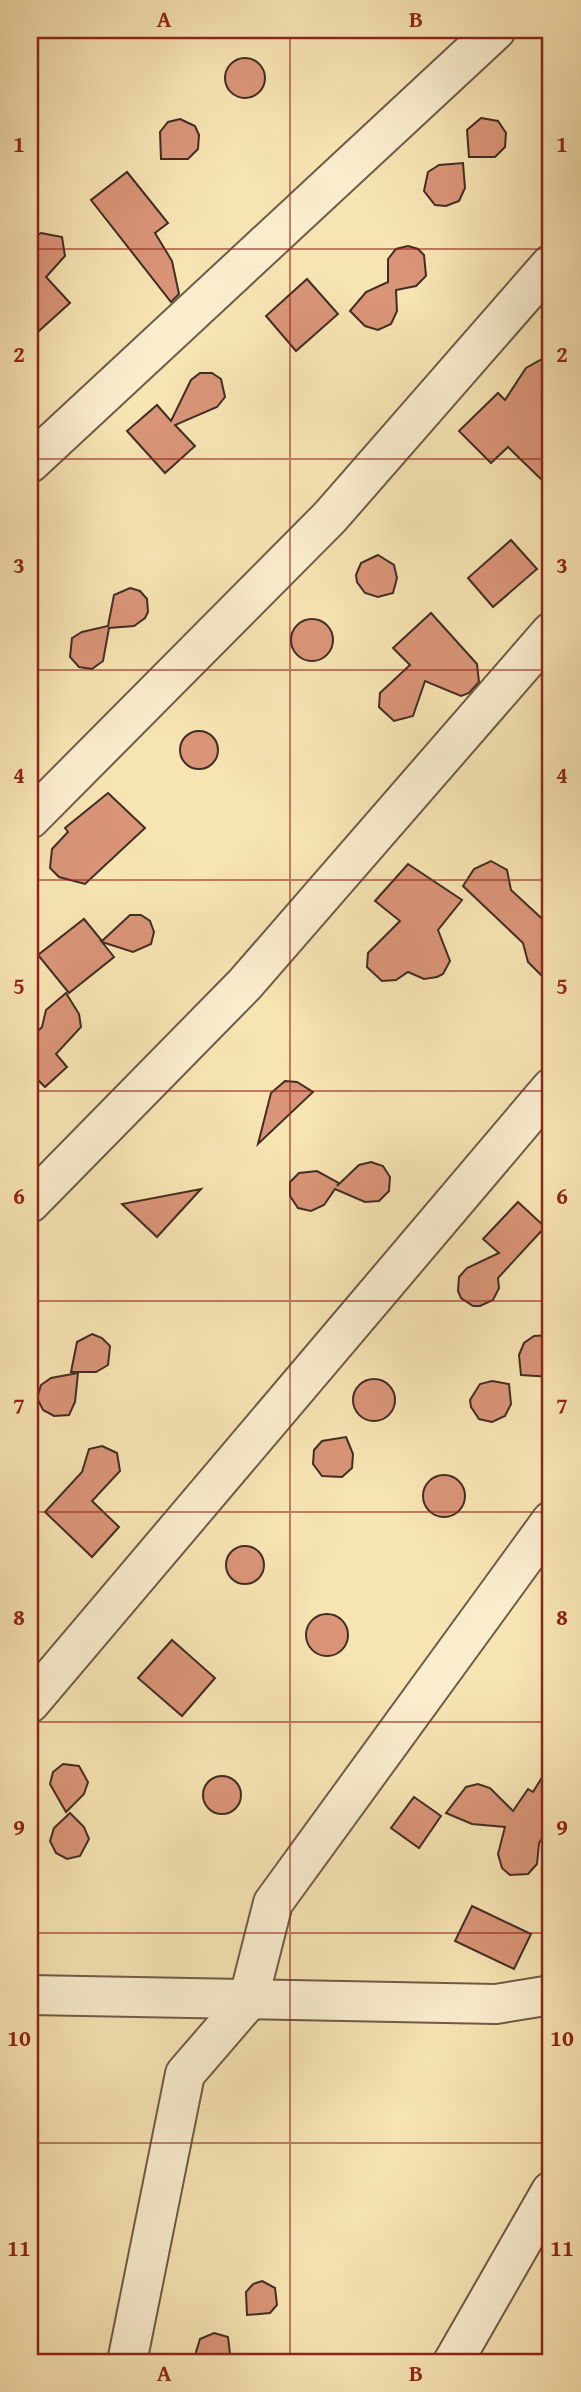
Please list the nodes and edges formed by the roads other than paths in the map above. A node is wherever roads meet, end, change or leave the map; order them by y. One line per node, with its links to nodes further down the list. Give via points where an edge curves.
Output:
1 (496, 30): 3 (street)
2 (551, 264): 5 (street, via 330,517)
3 (30, 463)
4 (551, 632): 7 (street, via 245,984)
5 (30, 818)
6 (551, 1088): 9 (street)
7 (30, 1203)
8 (551, 1521): 12 (street, via 273,1903)
9 (30, 1703)
10 (30, 1995): 12 (street)
11 (551, 1995): 12 (street, via 496,2004)
12 (248, 2001): 14 (street, via 185,2074)
13 (551, 2191): 15 (street)
14 (127, 2362)
15 (453, 2362)

